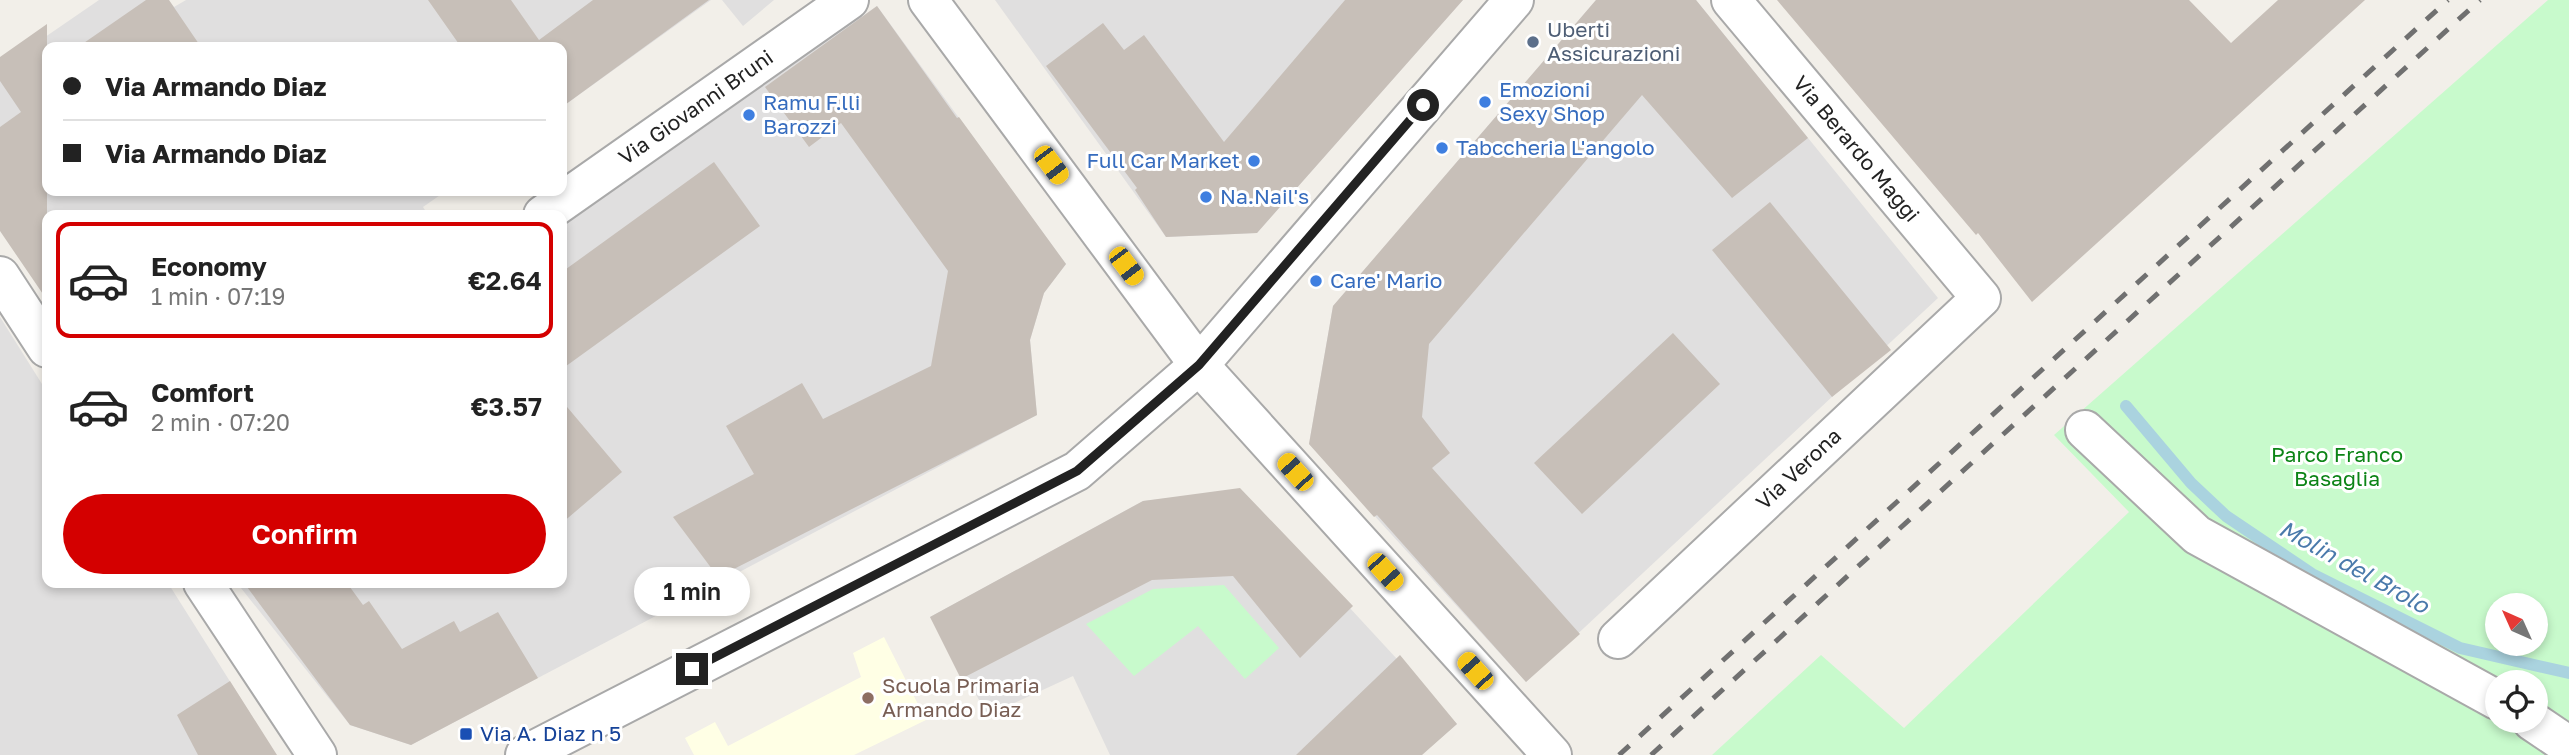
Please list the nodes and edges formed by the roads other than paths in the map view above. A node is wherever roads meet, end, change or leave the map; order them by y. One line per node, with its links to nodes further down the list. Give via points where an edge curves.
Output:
1 (849, 0): 5 (street, Via Giovanni Bruni)
2 (928, 0): 9 (street)
3 (1514, 0): 9 (street)
4 (1731, 0): 7 (street, Via Berardo Maggi)
5 (550, 210)
6 (0, 276): 8 (street)
7 (1981, 298): 12 (street, Via Verona)
8 (42, 340)
9 (1199, 365): 17 (street, via 1077,471); 18 (street)
10 (2085, 430): 13 (street, via 2197,534)
11 (205, 588): 16 (street)
12 (1618, 639)
13 (2485, 693)
14 (2548, 732): 15 (street)
15 (2569, 747)
16 (317, 755)
17 (525, 755)
18 (1552, 755)

